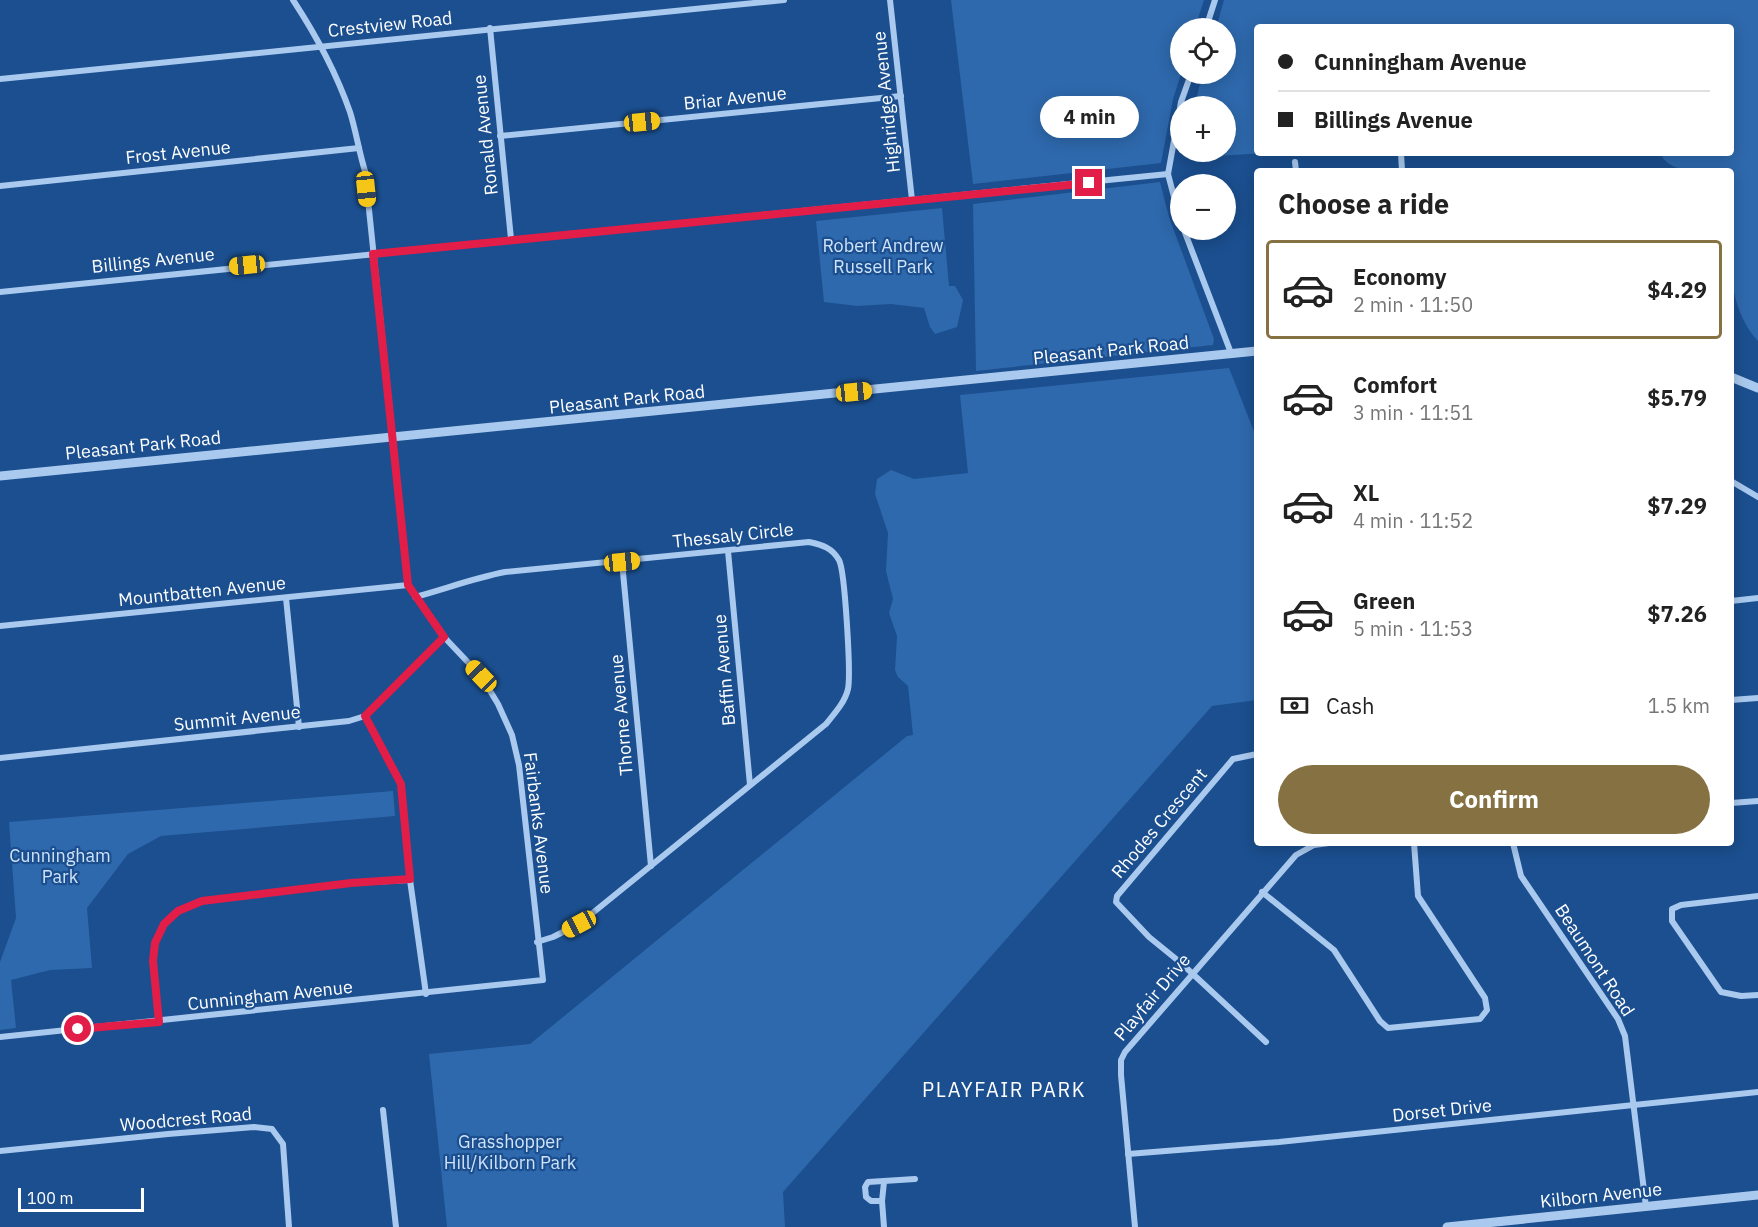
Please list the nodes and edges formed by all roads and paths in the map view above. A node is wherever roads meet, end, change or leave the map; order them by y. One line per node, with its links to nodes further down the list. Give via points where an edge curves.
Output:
1 (293, 0): 7 (street, Fairbanks Avenue)
2 (784, 0): 6 (street, Crestview Road)
3 (890, 0): 10 (street, Highridge Avenue)
4 (1215, 0): 5 (street)
5 (1209, 18)
6 (490, 28): 7 (street, Crestview Road); 11 (street, Ronald Avenue)
7 (321, 46): 8 (street, Crestview Road); 12 (street, Fairbanks Avenue, via 350,113)
8 (0, 79)
9 (1187, 84): 15 (street)
10 (900, 96): 11 (street, Briar Avenue); 18 (street, Highridge Avenue)
11 (500, 136): 19 (street, Ronald Avenue)
12 (359, 148): 17 (street, Frost Avenue); 21 (street, Fairbanks Avenue)
13 (1294, 162): 14 (street)
14 (1295, 168)
15 (1168, 174): 16 (street); 18 (street, Billings Avenue)
16 (1170, 182)
17 (0, 186)
18 (912, 200): 19 (street, Billings Avenue)
19 (510, 239): 21 (street, Billings Avenue)
20 (1188, 240): 24 (street)
21 (373, 254): 22 (street, Billings Avenue); 27 (street, Fairbanks Avenue)
22 (0, 291)
23 (1254, 351): 24 (street, Pleasant Park Road)
24 (1232, 353): 27 (street, Pleasant Park Road)
25 (1734, 378): 26 (street)
26 (1758, 388)
27 (392, 438): 28 (street, Pleasant Park Road); 33 (street, Fairbanks Avenue)
28 (0, 476)
29 (1734, 483): 30 (street)
30 (1758, 497)
31 (728, 551): 32 (street, Thessaly Circle); 46 (street, Baffin Avenue); 46 (street, Thessaly Circle, via 809,542 828,547 840,562 848,690 826,724)
32 (622, 562): 34 (street, Thessaly Circle, via 504,572); 52 (street, Thorne Avenue)
33 (408, 585): 34 (street, Fairbanks Avenue); 35 (street, Mountbatten Avenue)
34 (415, 597): 39 (street, Fairbanks Avenue)
35 (286, 598): 38 (street, Mountbatten Avenue); 43 (street)
36 (1758, 598): 37 (street)
37 (1734, 601)
38 (0, 626)
39 (444, 637): 42 (street); 56 (street, Fairbanks Avenue, via 481,676 512,735)
40 (1758, 698): 41 (street)
41 (1734, 700)
42 (365, 716): 43 (street, Summit Avenue); 53 (street, via 401,784)
43 (299, 727): 45 (street, Summit Avenue)
44 (1254, 755): 57 (street, Rhodes Crescent, via 1233,759 1117,896 1119,908)
45 (0, 758)
46 (750, 785): 52 (street, Thessaly Circle)
47 (1758, 801): 48 (street)
48 (1734, 803)
49 (1312, 846): 54 (street, Playfair Drive, via 1296,855)
50 (1414, 846): 54 (street, via 1418,896 1485,998 1487,1010 1480,1019 1388,1028 1334,950)
51 (1514, 846): 65 (street, Beaumont Road, via 1521,876 1618,1019 1625,1036)
52 (651, 866): 56 (street, Thessaly Circle, via 579,924)
53 (410, 879): 59 (street); 61 (street, via 202,901 178,911 164,924 155,943)
54 (1262, 892): 57 (street, Playfair Drive)
55 (1758, 896): 60 (street, via 1690,903 1672,909 1672,921 1721,992)
56 (537, 942): 58 (street, Fairbanks Avenue)
57 (1192, 973): 63 (street, Rhodes Crescent); 68 (street, Playfair Drive, via 1121,1060)
58 (543, 980): 59 (street, Cunningham Avenue)
59 (426, 994): 61 (street, Cunningham Avenue)
60 (1758, 995)
61 (159, 1022): 62 (street, Cunningham Avenue)
62 (0, 1037)
63 (1266, 1042)
64 (1758, 1092): 65 (street, Dorset Drive)
65 (1635, 1105): 68 (street, Dorset Drive); 73 (street, Beaumont Road)
66 (383, 1110): 76 (street)
67 (0, 1151): 75 (street, Woodcrest Road, via 254,1127 272,1129 283,1144)
68 (1128, 1154): 78 (street, Playfair Drive)
69 (915, 1179): 70 (street)
70 (884, 1182): 72 (street); 72 (street, via 873,1181 865,1187 868,1200)
71 (1758, 1196): 73 (street, Kilborn Avenue)
72 (882, 1200): 77 (street)
73 (1646, 1207): 74 (street, Kilborn Avenue)
74 (1518, 1223): 79 (street, Kilborn Avenue)
75 (289, 1227)
76 (396, 1227)
77 (884, 1227)
78 (1135, 1227)
79 (1447, 1227)

